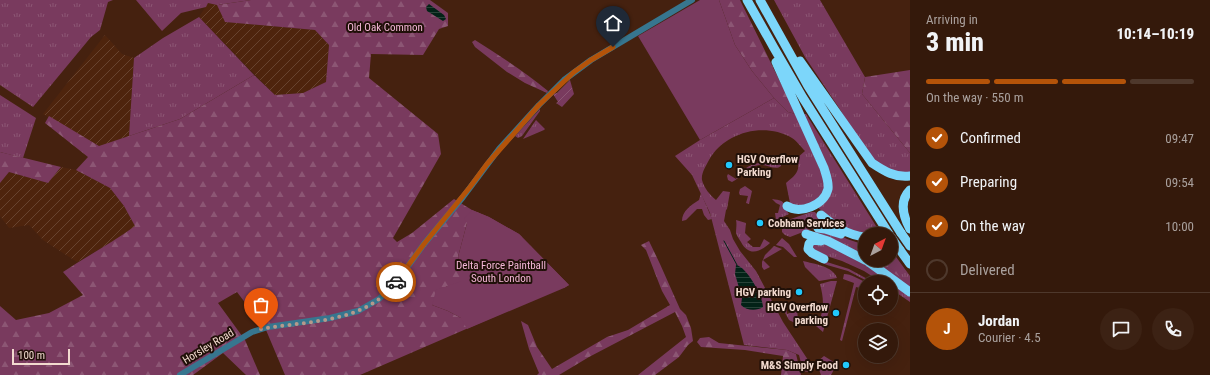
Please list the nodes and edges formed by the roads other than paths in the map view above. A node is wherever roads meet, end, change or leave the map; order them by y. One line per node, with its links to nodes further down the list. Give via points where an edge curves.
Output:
1 (692, 0): 27 (street, Horsley Road, via 591,60 564,80 499,149 398,280 379,299 358,311 252,332)
2 (748, 0): 4 (highway)
3 (760, 0): 5 (highway)
4 (758, 20): 8 (highway, via 828,182 828,191 816,204 798,210); 10 (highway)
5 (782, 38): 6 (highway, via 872,163 894,175); 12 (highway, via 808,86)
6 (910, 176)
7 (910, 190): 12 (highway, via 904,201 903,211)
8 (787, 206)
9 (821, 215): 14 (highway, via 834,226)
10 (885, 227)
11 (818, 228): 17 (highway)
12 (906, 231): 20 (highway, bridge)
13 (806, 234): 18 (highway)
14 (858, 235)
15 (898, 237): 16 (highway)
16 (910, 239)
17 (858, 240)
18 (834, 244): 22 (highway); 23 (highway, via 816,240 810,242 810,251)
19 (898, 244): 20 (highway)
20 (910, 245)
21 (898, 247): 24 (highway, bridge)
22 (858, 256)
23 (824, 259)
24 (910, 264)
25 (875, 267): 26 (highway)
26 (910, 292)
27 (180, 375)

